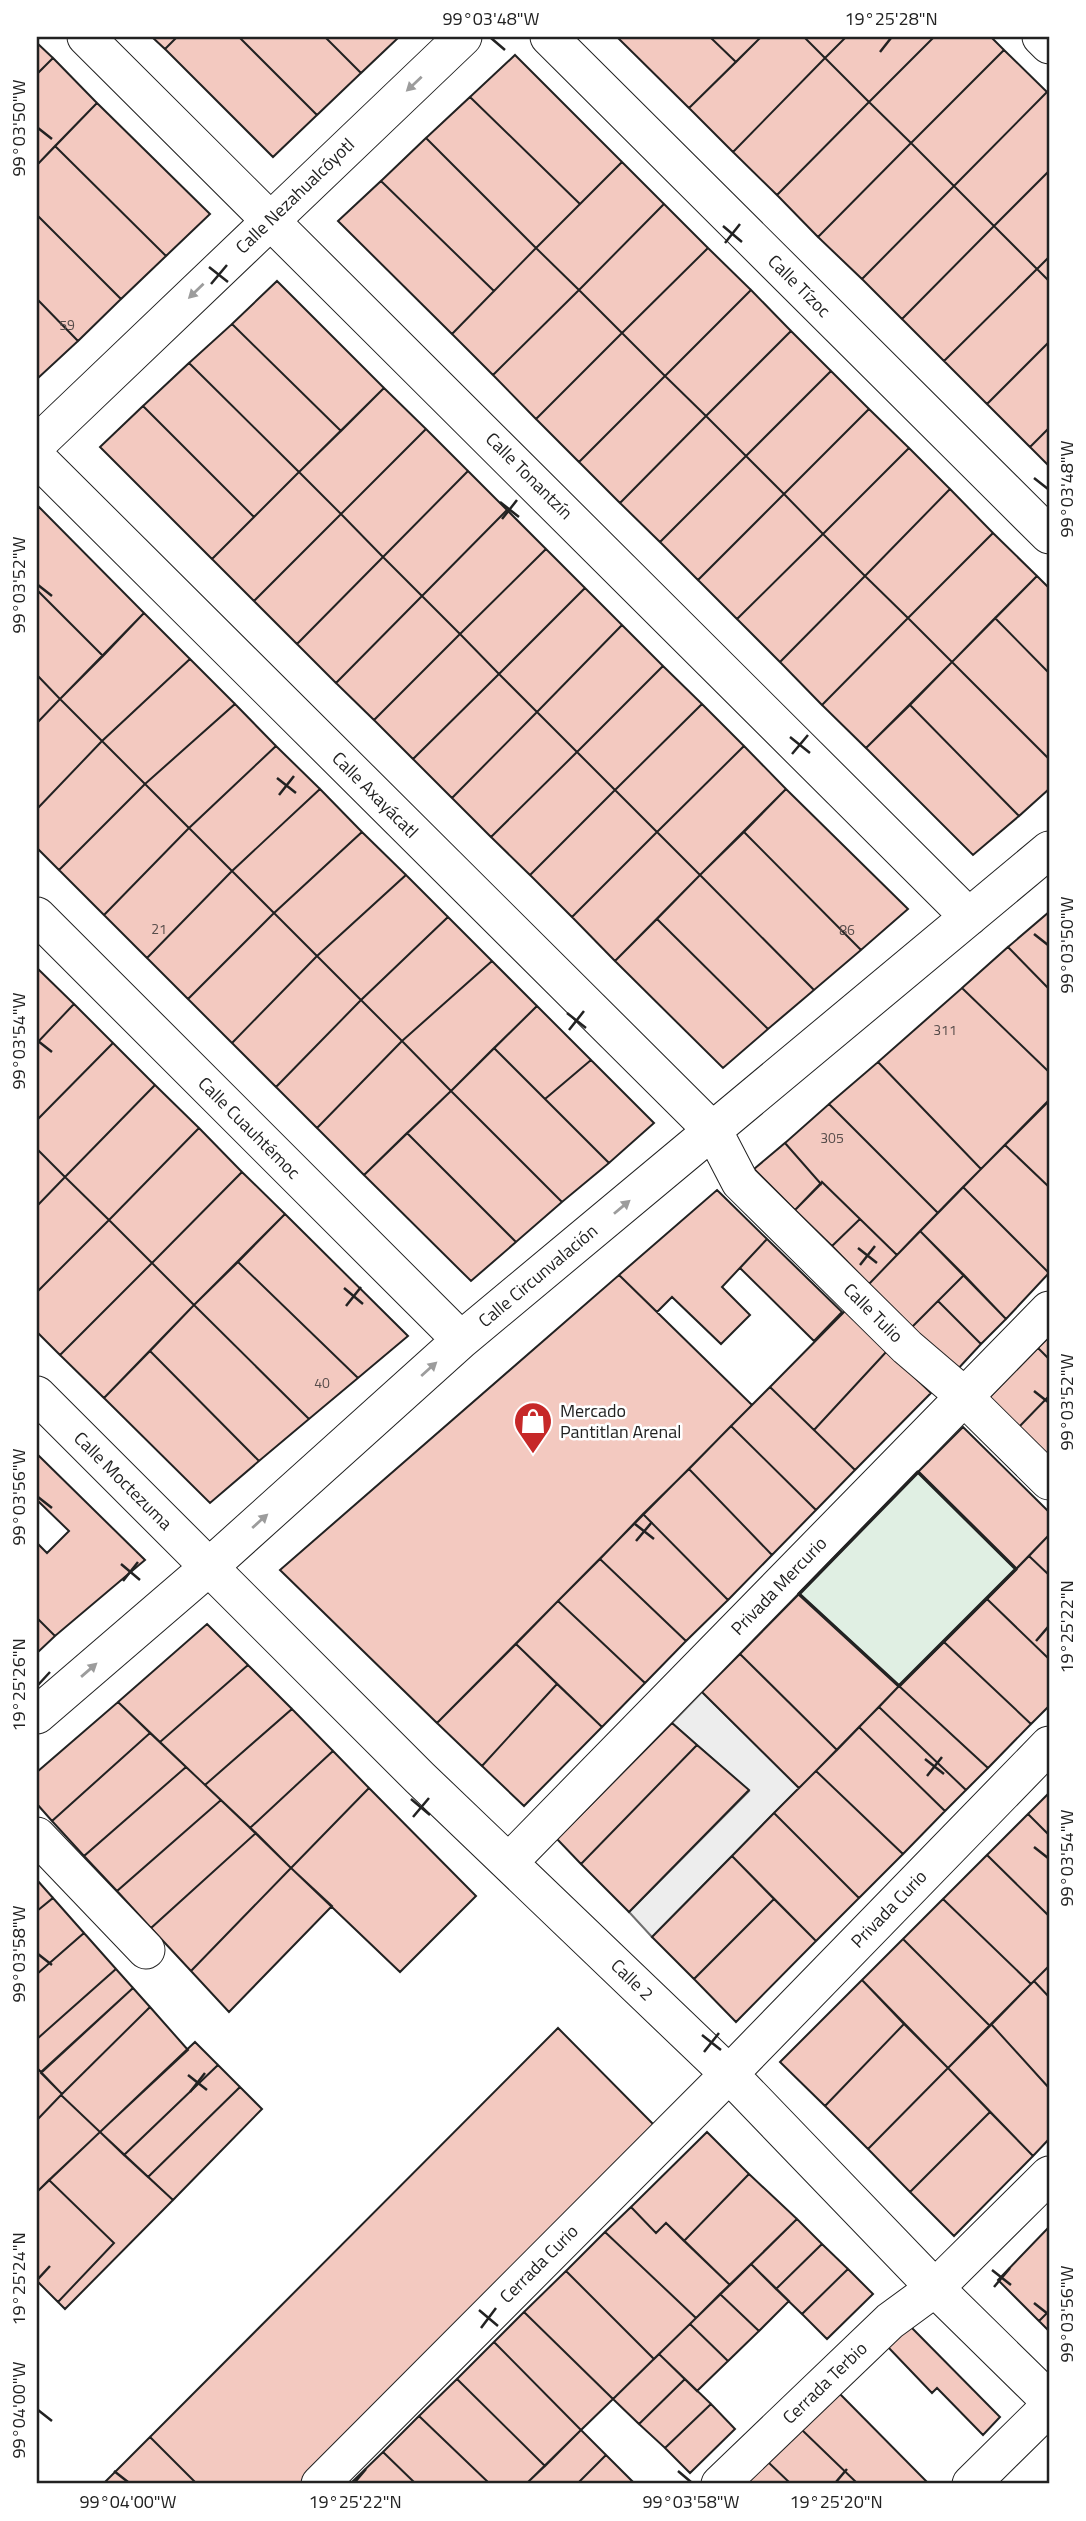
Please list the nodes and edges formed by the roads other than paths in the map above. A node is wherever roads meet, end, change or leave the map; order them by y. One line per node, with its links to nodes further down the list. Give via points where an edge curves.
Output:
1 (86, 37): 6 (street, Calle Tonantzín)
2 (463, 37): 6 (street, Calle Nezahualcóyotl, one-way to 6)
3 (549, 37): 9 (street, Calle Tízoc)
4 (1041, 37): 5 (street)
5 (1049, 45)
6 (271, 219): 7 (street, Calle Nezahualcóyotl, one-way to 7); 12 (street, Calle Tonantzín)
7 (37, 443)
8 (37, 458): 13 (street, Calle Axayácatl)
9 (1049, 535)
10 (1049, 850): 12 (street, Calle Circunvalación)
11 (37, 916): 15 (street, Calle Cuauhtémoc)
12 (969, 917): 13 (street, Calle Circunvalación)
13 (713, 1132): 15 (street, Calle Circunvalación, one-way to 13); 17 (street, Calle Tulio, via 740,1182)
14 (1049, 1310): 17 (street, Privada Mercurio)
15 (461, 1340): 19 (street, Calle Circunvalación, one-way to 15)
16 (37, 1395): 19 (street, Calle Moctezuma)
17 (964, 1397): 18 (street, Calle Tulio); 23 (street, Privada Mercurio)
18 (1049, 1480)
19 (209, 1567): 20 (street, Calle Circunvalación, one-way to 19); 23 (street, Calle 2)
20 (37, 1715)
21 (1049, 1745): 25 (street, Privada Curio)
22 (37, 1836): 24 (street)
23 (509, 1862): 25 (street, Calle 2)
24 (146, 1950)
25 (729, 2074): 27 (street, Calle 2); 30 (street, Cerrada Curio)
26 (1049, 2175): 27 (street, Cerrada Terbio)
27 (935, 2288): 28 (street, Calle 2); 31 (street, Cerrada Terbio, via 890,2321)
28 (1049, 2400)
29 (1049, 2407): 32 (street)
30 (320, 2484)
31 (720, 2484)
32 (971, 2484)

